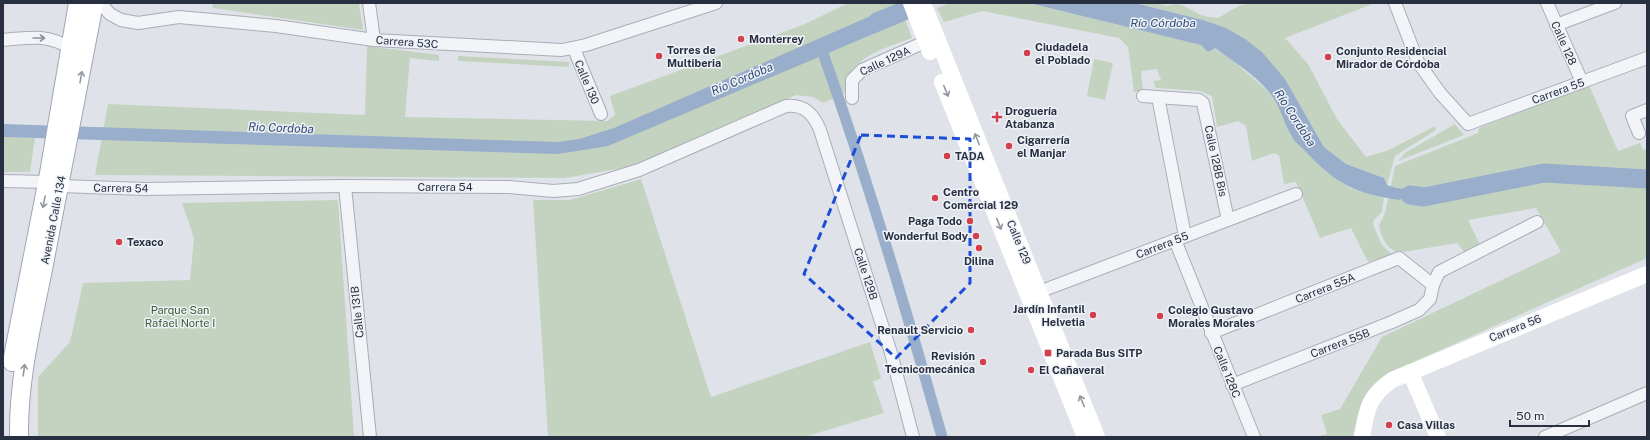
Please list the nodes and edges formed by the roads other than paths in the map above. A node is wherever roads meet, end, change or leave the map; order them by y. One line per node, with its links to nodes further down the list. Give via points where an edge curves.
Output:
1 (78, 3): 15 (main road, Avenida Calle 134)
2 (94, 3): 23 (main road, Avenida Calle 134, one-way to 2)
3 (100, 3): 14 (street, Carrera 53C, via 110,14 122,20 138,23 179,18 276,26)
4 (369, 3): 14 (street)
5 (716, 3): 16 (street, Carrera 53C)
6 (911, 3): 12 (main road, Calle 129)
7 (923, 3): 12 (main road, Calle 129)
8 (1395, 3): 18 (street, Carrera 55, via 1418,62 1440,93 1468,124)
9 (1547, 3): 11 (street, Calle 128)
10 (1615, 3): 11 (street)
11 (1556, 25): 18 (street, Calle 128)
12 (929, 33): 21 (street, Calle 129A, via 862,70 852,80); 36 (main road, Calle 129)
13 (3, 40): 15 (street, one-way to 15, via 46,38)
14 (374, 40): 16 (street, Carrera 53C)
15 (72, 49): 23 (main road, Avenida Calle 134)
16 (574, 49): 24 (street, Calle 130)
17 (1647, 58): 18 (street, Carrera 55)
18 (1582, 82)
19 (1143, 96): 20 (street)
20 (1158, 97): 31 (street, Calle 128B Bis, via 1199,100 1203,103); 33 (street, Calle 128C)
21 (852, 98)
22 (1647, 110): 26 (street, via 1632,116)
23 (67, 114): 28 (main road, Avenida Calle 134)
24 (601, 114)
25 (812, 114): 29 (street, Carrera 54, via 795,105 786,106 639,170 578,189 552,191 509,187); 44 (street, Calle 129B, via 820,130 891,352)
26 (1638, 133)
27 (3, 181): 28 (street, Carrera 54)
28 (54, 184): 29 (street, Carrera 54, via 144,189); 41 (main road, Avenida Calle 134, one-way to 41, via 13,358); 42 (main road, Avenida Calle 134, one-way to 28, via 19,407 25,359)
29 (345, 186): 43 (street, Calle 131B)
30 (1296, 194): 31 (street, Carrera 55)
31 (1228, 220): 33 (street, Carrera 55)
32 (1537, 222): 35 (street, Carrera 55B, via 1439,272)
33 (1180, 238): 36 (street, Carrera 55); 37 (street, Calle 128C)
34 (1647, 274): 38 (main road, Carrera 56)
35 (1433, 285): 37 (street, Carrera 55A, via 1399,258); 39 (street, Carrera 55B, via 1430,299 1419,310)
36 (1033, 294): 45 (main road, Calle 129); 46 (main road, Calle 129, one-way to 36)
37 (1211, 333): 39 (street, Calle 128C)
38 (1410, 372): 48 (main road, Carrera 56, via 1384,385 1372,397); 49 (main road)
39 (1232, 385): 47 (street, Calle 128C)
40 (1647, 392): 50 (street)
41 (6, 437)
42 (19, 437)
43 (370, 437)
44 (913, 437)
45 (1085, 437)
46 (1097, 437)
47 (1254, 437)
48 (1362, 437)
49 (1438, 437)
50 (1544, 437)

